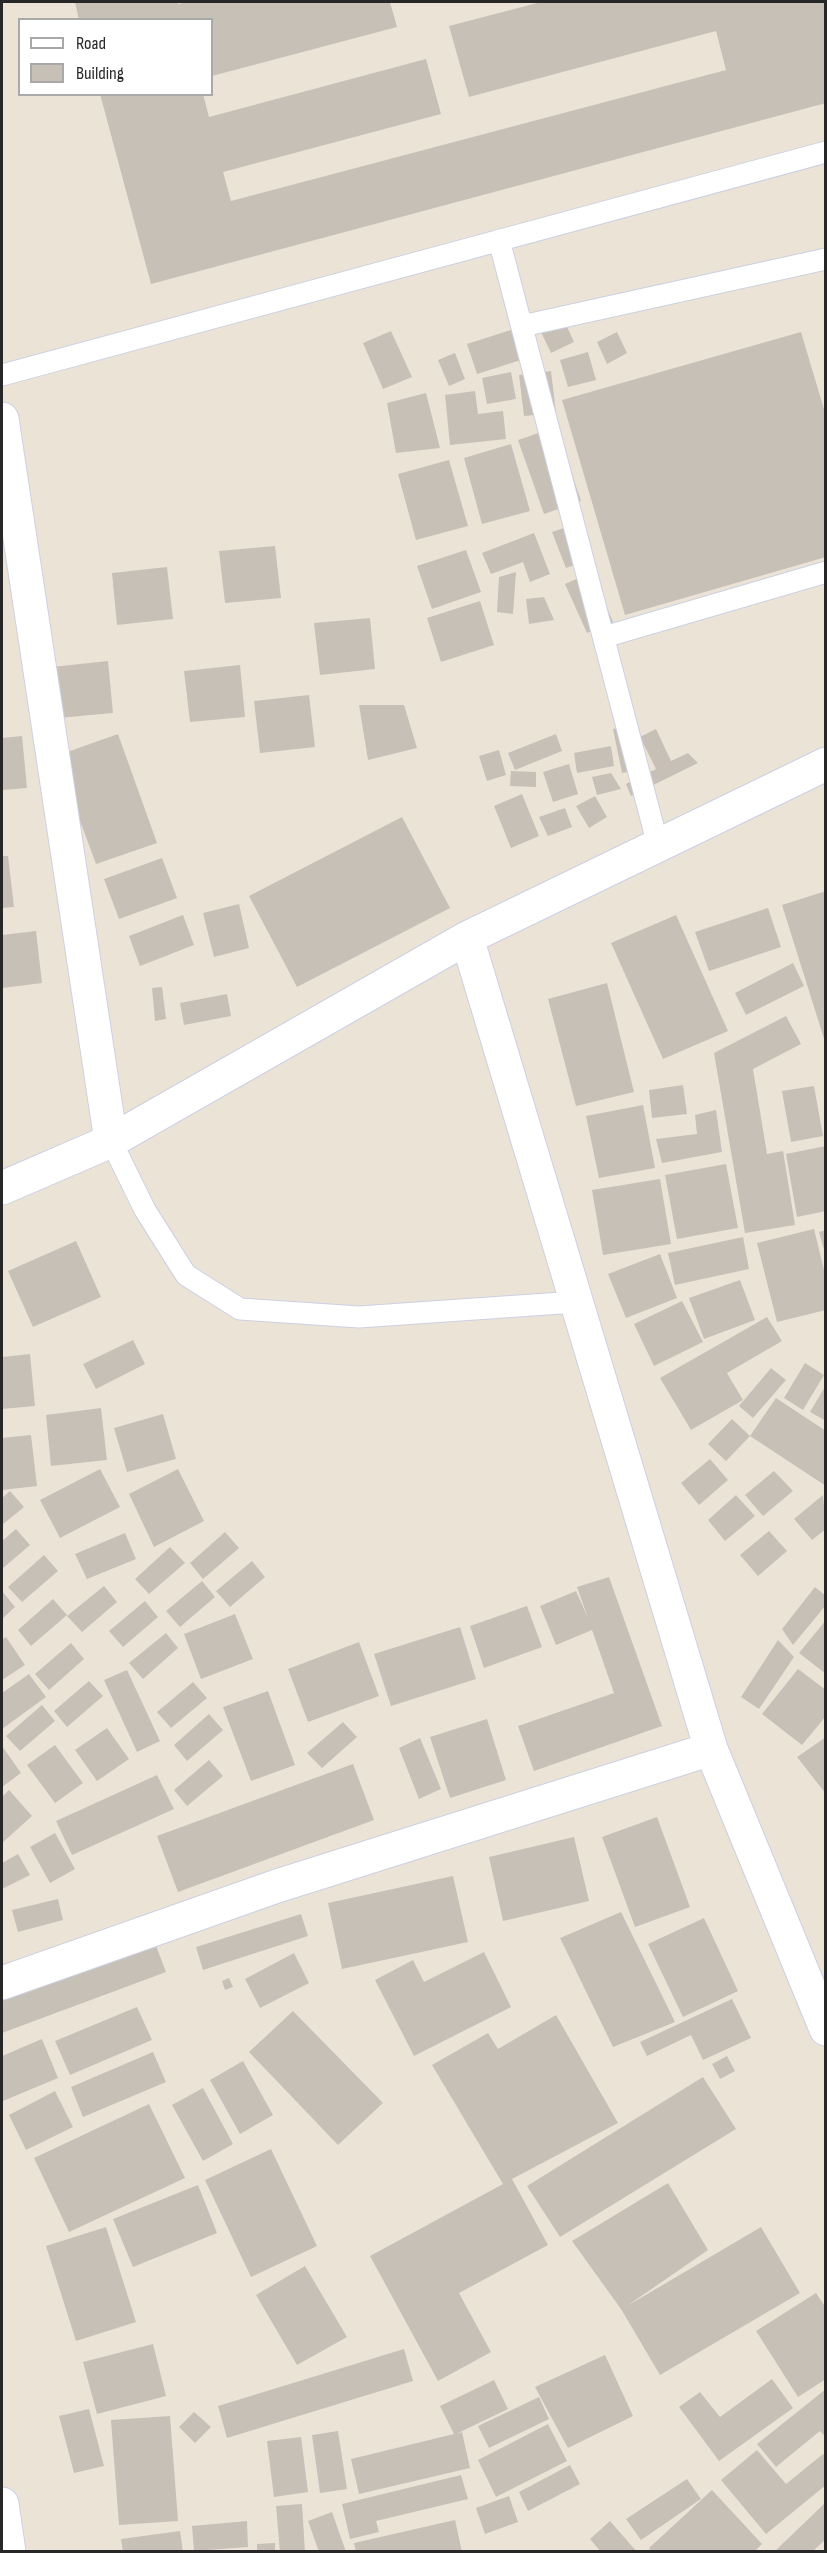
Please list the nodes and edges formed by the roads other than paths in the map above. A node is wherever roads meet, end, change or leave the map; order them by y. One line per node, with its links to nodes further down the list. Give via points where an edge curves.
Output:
1 (825, 152): 2 (lane)
2 (499, 240): 4 (lane); 5 (lane)
3 (825, 259): 4 (lane)
4 (522, 326): 8 (lane)
5 (2, 375)
6 (2, 419): 12 (street)
7 (825, 572): 8 (lane)
8 (604, 637): 10 (lane)
9 (825, 764): 10 (street)
10 (658, 845): 11 (street)
11 (467, 938): 12 (street); 14 (street)
12 (111, 1141): 13 (street); 14 (lane, via 145,1210 186,1275 240,1308 359,1317)
13 (2, 1188)
14 (576, 1302): 15 (street)
15 (711, 1749): 16 (street, via 277,1886); 17 (street)
16 (2, 1983)
17 (825, 2029)
18 (2, 2504): 19 (street)
19 (9, 2552)

